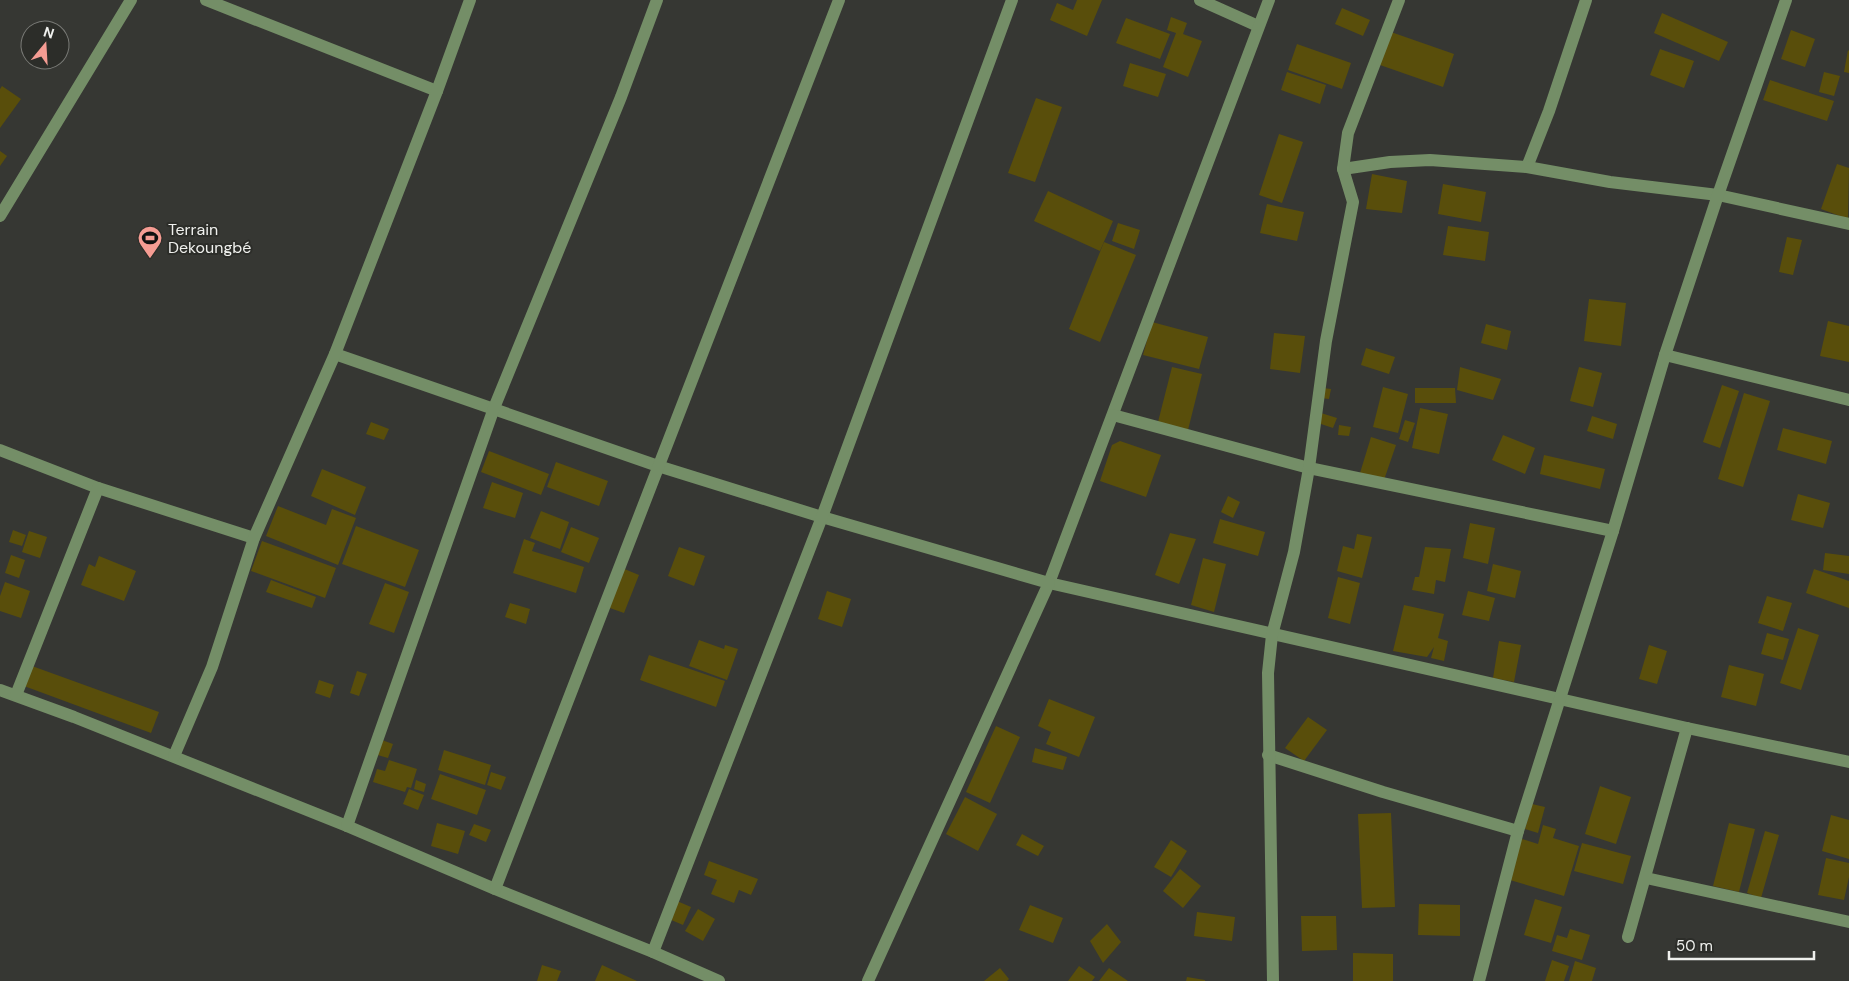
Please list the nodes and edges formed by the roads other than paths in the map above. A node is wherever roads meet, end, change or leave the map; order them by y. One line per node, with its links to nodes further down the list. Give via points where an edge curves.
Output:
1 (131, 0): 17 (street)
2 (206, 0): 13 (street)
3 (470, 0): 13 (street)
4 (656, 0): 22 (street, via 621,97)
5 (839, 0): 25 (street)
6 (1012, 0): 28 (street)
7 (1200, 0): 12 (street)
8 (1269, 0): 12 (street)
9 (1399, 0): 15 (street, via 1348,133)
10 (1586, 0): 14 (street)
11 (1786, 0): 16 (street)
12 (1258, 26): 23 (street)
13 (437, 91): 19 (street)
14 (1527, 167): 15 (street, via 1430,160); 16 (street, via 1610,182)
15 (1343, 169): 26 (street, via 1353,202 1326,341)
16 (1718, 195): 18 (street); 20 (street)
17 (0, 216)
18 (1849, 224)
19 (335, 354): 22 (street); 30 (street)
20 (1665, 355): 21 (street); 29 (street)
21 (1849, 400)
22 (494, 408): 25 (street); 40 (street)
23 (1112, 416): 26 (street); 31 (street)
24 (0, 450): 27 (street)
25 (658, 466): 28 (street); 43 (street)
26 (1309, 468): 29 (street); 32 (street, via 1294,552)
27 (98, 488): 30 (street); 34 (street)
28 (822, 517): 31 (street); 46 (street)
29 (1612, 531): 35 (street)
30 (254, 538): 38 (street, via 212,667)
31 (1049, 583): 32 (street); 48 (street)
32 (1272, 635): 35 (street); 37 (street, via 1268,673)
33 (0, 690): 34 (street)
34 (16, 695): 38 (street)
35 (1560, 698): 36 (street); 41 (street)
36 (1687, 728): 39 (street); 42 (street)
37 (1268, 755): 41 (street); 49 (street)
38 (174, 756): 40 (street)
39 (1849, 762)
40 (347, 826): 43 (street)
41 (1518, 831): 50 (street)
42 (1646, 878): 44 (street); 45 (street)
43 (495, 888): 46 (street)
44 (1849, 922)
45 (1628, 937)
46 (653, 952): 47 (street)
47 (719, 981)
48 (868, 981)
49 (1273, 981)
50 (1479, 981)

